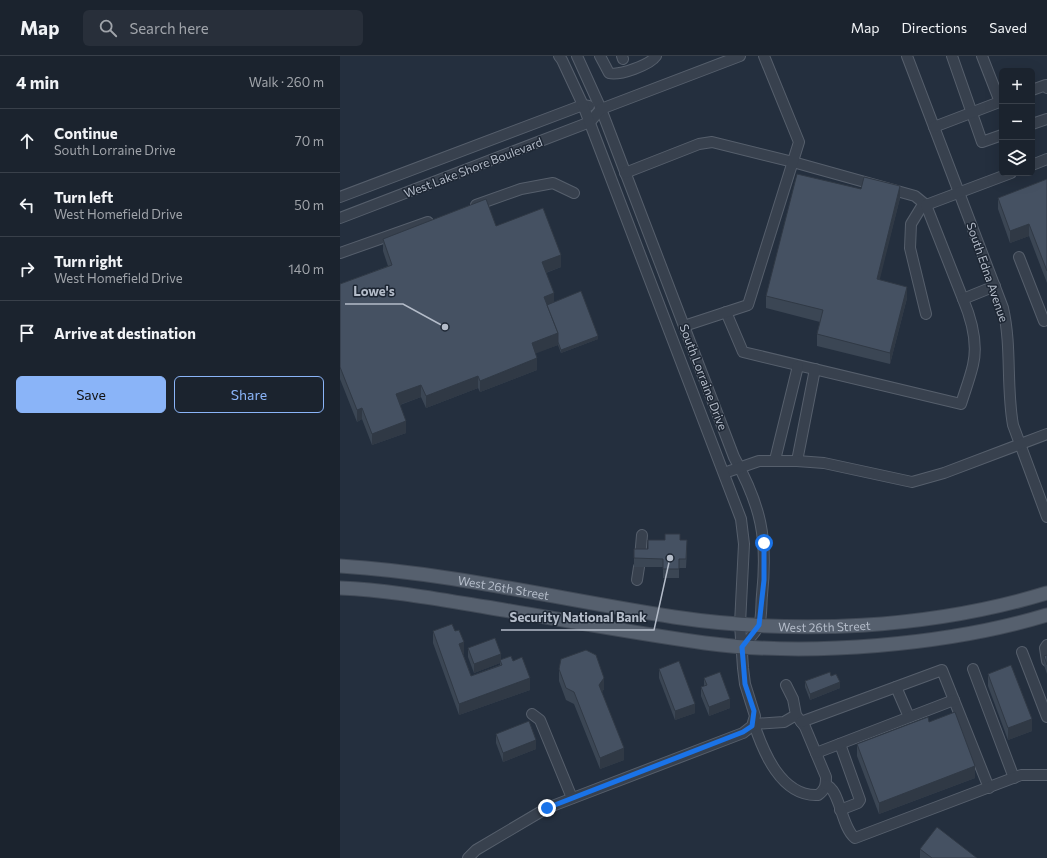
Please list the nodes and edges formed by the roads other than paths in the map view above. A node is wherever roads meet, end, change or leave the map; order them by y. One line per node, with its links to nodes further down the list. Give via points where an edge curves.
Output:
1 (558, 56): 15 (street, South Lorraine Drive)
2 (577, 56): 16 (street, South Lorraine Drive)
3 (650, 56): 10 (street, via 619,68)
4 (656, 56): 10 (street, via 650,62 620,74 609,73)
5 (740, 56): 16 (street, West Lake Shore Boulevard)
6 (764, 56): 24 (street, via 799,142)
7 (907, 56): 21 (street, South Edna Avenue)
8 (952, 56): 17 (street)
9 (982, 56): 13 (street)
10 (602, 61)
11 (1047, 86): 12 (street)
12 (1035, 89)
13 (999, 97)
14 (999, 103): 17 (street)
15 (583, 105): 16 (street); 19 (street, South Lorraine Drive); 30 (street, West Lake Shore Boulevard)
16 (601, 109): 19 (street, West Lake Shore Boulevard); 26 (street, South Lorraine Drive)
17 (972, 112): 21 (street); 22 (street, via 982,142)
18 (1047, 119): 20 (street)
19 (590, 122): 34 (street, West Lake Shore Boulevard); 50 (street, South Lorraine Drive)
20 (1035, 123)
21 (934, 127): 29 (street, South Edna Avenue)
22 (999, 136)
23 (1047, 159): 25 (street)
24 (793, 162): 26 (street, via 712,142 699,144); 31 (street, via 915,196); 39 (street, via 748,305)
25 (1035, 164)
26 (625, 173): 42 (street, South Lorraine Drive)
27 (1003, 176): 29 (street)
28 (574, 193): 32 (street, via 553,183 521,189)
29 (959, 193): 31 (street); 37 (street, South Edna Avenue)
30 (340, 197)
31 (926, 205): 38 (street); 40 (street, via 922,206 911,224 910,248)
32 (463, 210)
33 (441, 217): 35 (street)
34 (340, 218)
35 (340, 253)
36 (1019, 257): 41 (street)
37 (995, 286): 38 (street); 46 (street, South Edna Avenue, via 1006,322 1010,409)
38 (963, 299): 44 (street, via 969,313 974,347 973,364 961,404)
39 (726, 312): 42 (street); 43 (street, via 742,352)
40 (926, 314)
41 (1044, 321)
42 (684, 326): 49 (street, South Lorraine Drive)
43 (798, 366): 44 (street); 47 (street)
44 (815, 370): 48 (street)
45 (1047, 434): 46 (street)
46 (1019, 444): 48 (street, via 944,473 912,482 824,463); 51 (street, South Edna Avenue)
47 (775, 460): 48 (street); 49 (street, via 759,461)
48 (797, 461)
49 (740, 467): 50 (street); 61 (street, South Lorraine Drive, via 756,501 763,529 764,580)
50 (724, 473): 60 (street, South Lorraine Drive, via 743,532)
51 (1044, 501): 52 (street, South Edna Avenue)
52 (1047, 516)
53 (642, 535): 55 (street)
54 (340, 566): 60 (main road, West 26th Street, via 424,574 674,617)
55 (637, 580)
56 (340, 588): 64 (main road, West 26th Street, via 408,594 665,637)
57 (1047, 593): 61 (main road, West 26th Street, via 974,610 903,621 836,626)
58 (1047, 606): 62 (main road)
59 (1047, 615): 62 (main road, West 26th Street, via 973,632)
60 (740, 624): 61 (main road, West 26th Street); 64 (street, South Lorraine Drive)
61 (759, 625): 64 (street)
62 (916, 640): 64 (main road, West 26th Street, via 822,648)
63 (1047, 645): 66 (street)
64 (742, 647): 75 (street, South Lorraine Drive, via 745,684 754,711)
65 (1022, 652): 73 (street)
66 (1047, 661)
67 (973, 669): 79 (street)
68 (786, 685): 74 (street)
69 (896, 687): 70 (street, via 942,670); 72 (street); 74 (street)
70 (954, 700): 72 (street); 81 (street)
71 (532, 714): 82 (street, via 540,720)
72 (909, 717): 76 (street)
73 (1047, 717)
74 (799, 719): 75 (street); 77 (street)
75 (754, 724): 80 (street, South Lorraine Drive, via 762,749 773,768 789,785 810,796 818,795); 82 (street, via 743,732)
76 (840, 744): 77 (street); 83 (street, via 860,800)
77 (816, 753): 80 (street, via 826,777)
78 (1045, 775): 79 (street, via 1021,775)
79 (1014, 778): 81 (street)
80 (826, 785): 83 (street, via 833,790)
81 (989, 788): 83 (street, via 855,838)
82 (572, 798): 84 (street, via 547,808 476,850)
83 (840, 810)
84 (468, 858)

